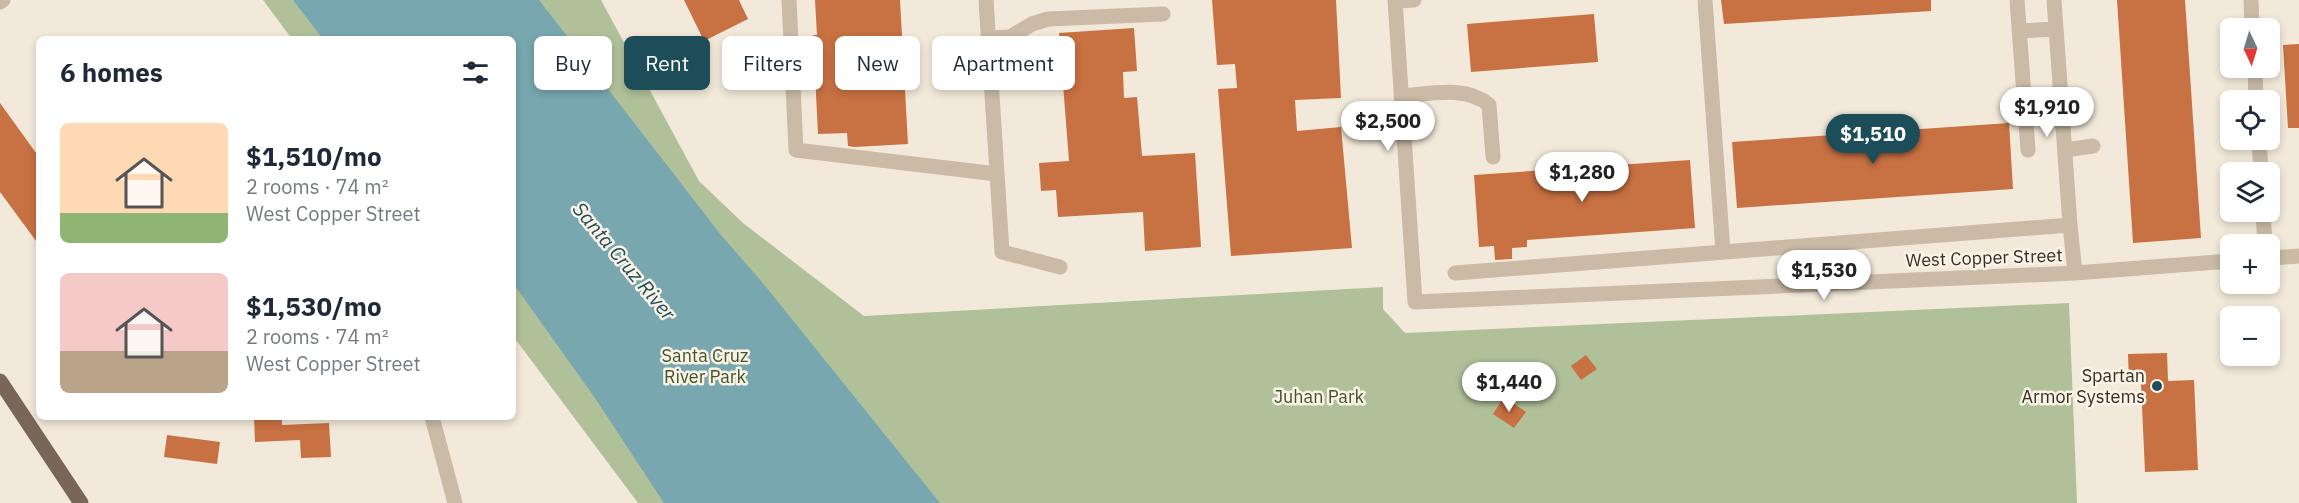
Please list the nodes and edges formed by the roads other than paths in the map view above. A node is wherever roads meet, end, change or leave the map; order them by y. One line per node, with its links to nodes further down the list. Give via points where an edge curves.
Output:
1 (789, 0): 21 (street, via 796,150)
2 (986, 0): 13 (street)
3 (1414, 0): 8 (street)
4 (1705, 0): 23 (street)
5 (2017, 0): 12 (street)
6 (2054, 0): 11 (street)
7 (2251, 0): 10 (street)
8 (1395, 1): 16 (street)
9 (1163, 14): 14 (street, via 1048,20)
10 (2252, 18)
11 (2056, 29): 12 (street); 19 (street)
12 (2019, 31): 18 (street)
13 (989, 36)
14 (1012, 36)
15 (992, 90): 21 (street)
16 (1401, 96): 20 (street, via 1464,93 1480,98 1489,105); 29 (street, West Copper Street, via 1415,302)
17 (2093, 146): 19 (street)
18 (2028, 150)
19 (2065, 150): 22 (street)
20 (1493, 157)
21 (998, 174): 27 (street, via 1002,252)
22 (2070, 225): 23 (street); 29 (street)
23 (1724, 252): 28 (street)
24 (2299, 256): 25 (street)
25 (2280, 257)
26 (2220, 262): 29 (street, West Copper Street)
27 (1060, 267)
28 (1455, 273)
29 (2075, 273)
30 (0, 381): 32 (main road)
31 (433, 420): 33 (street)
32 (81, 503)
33 (455, 503)

